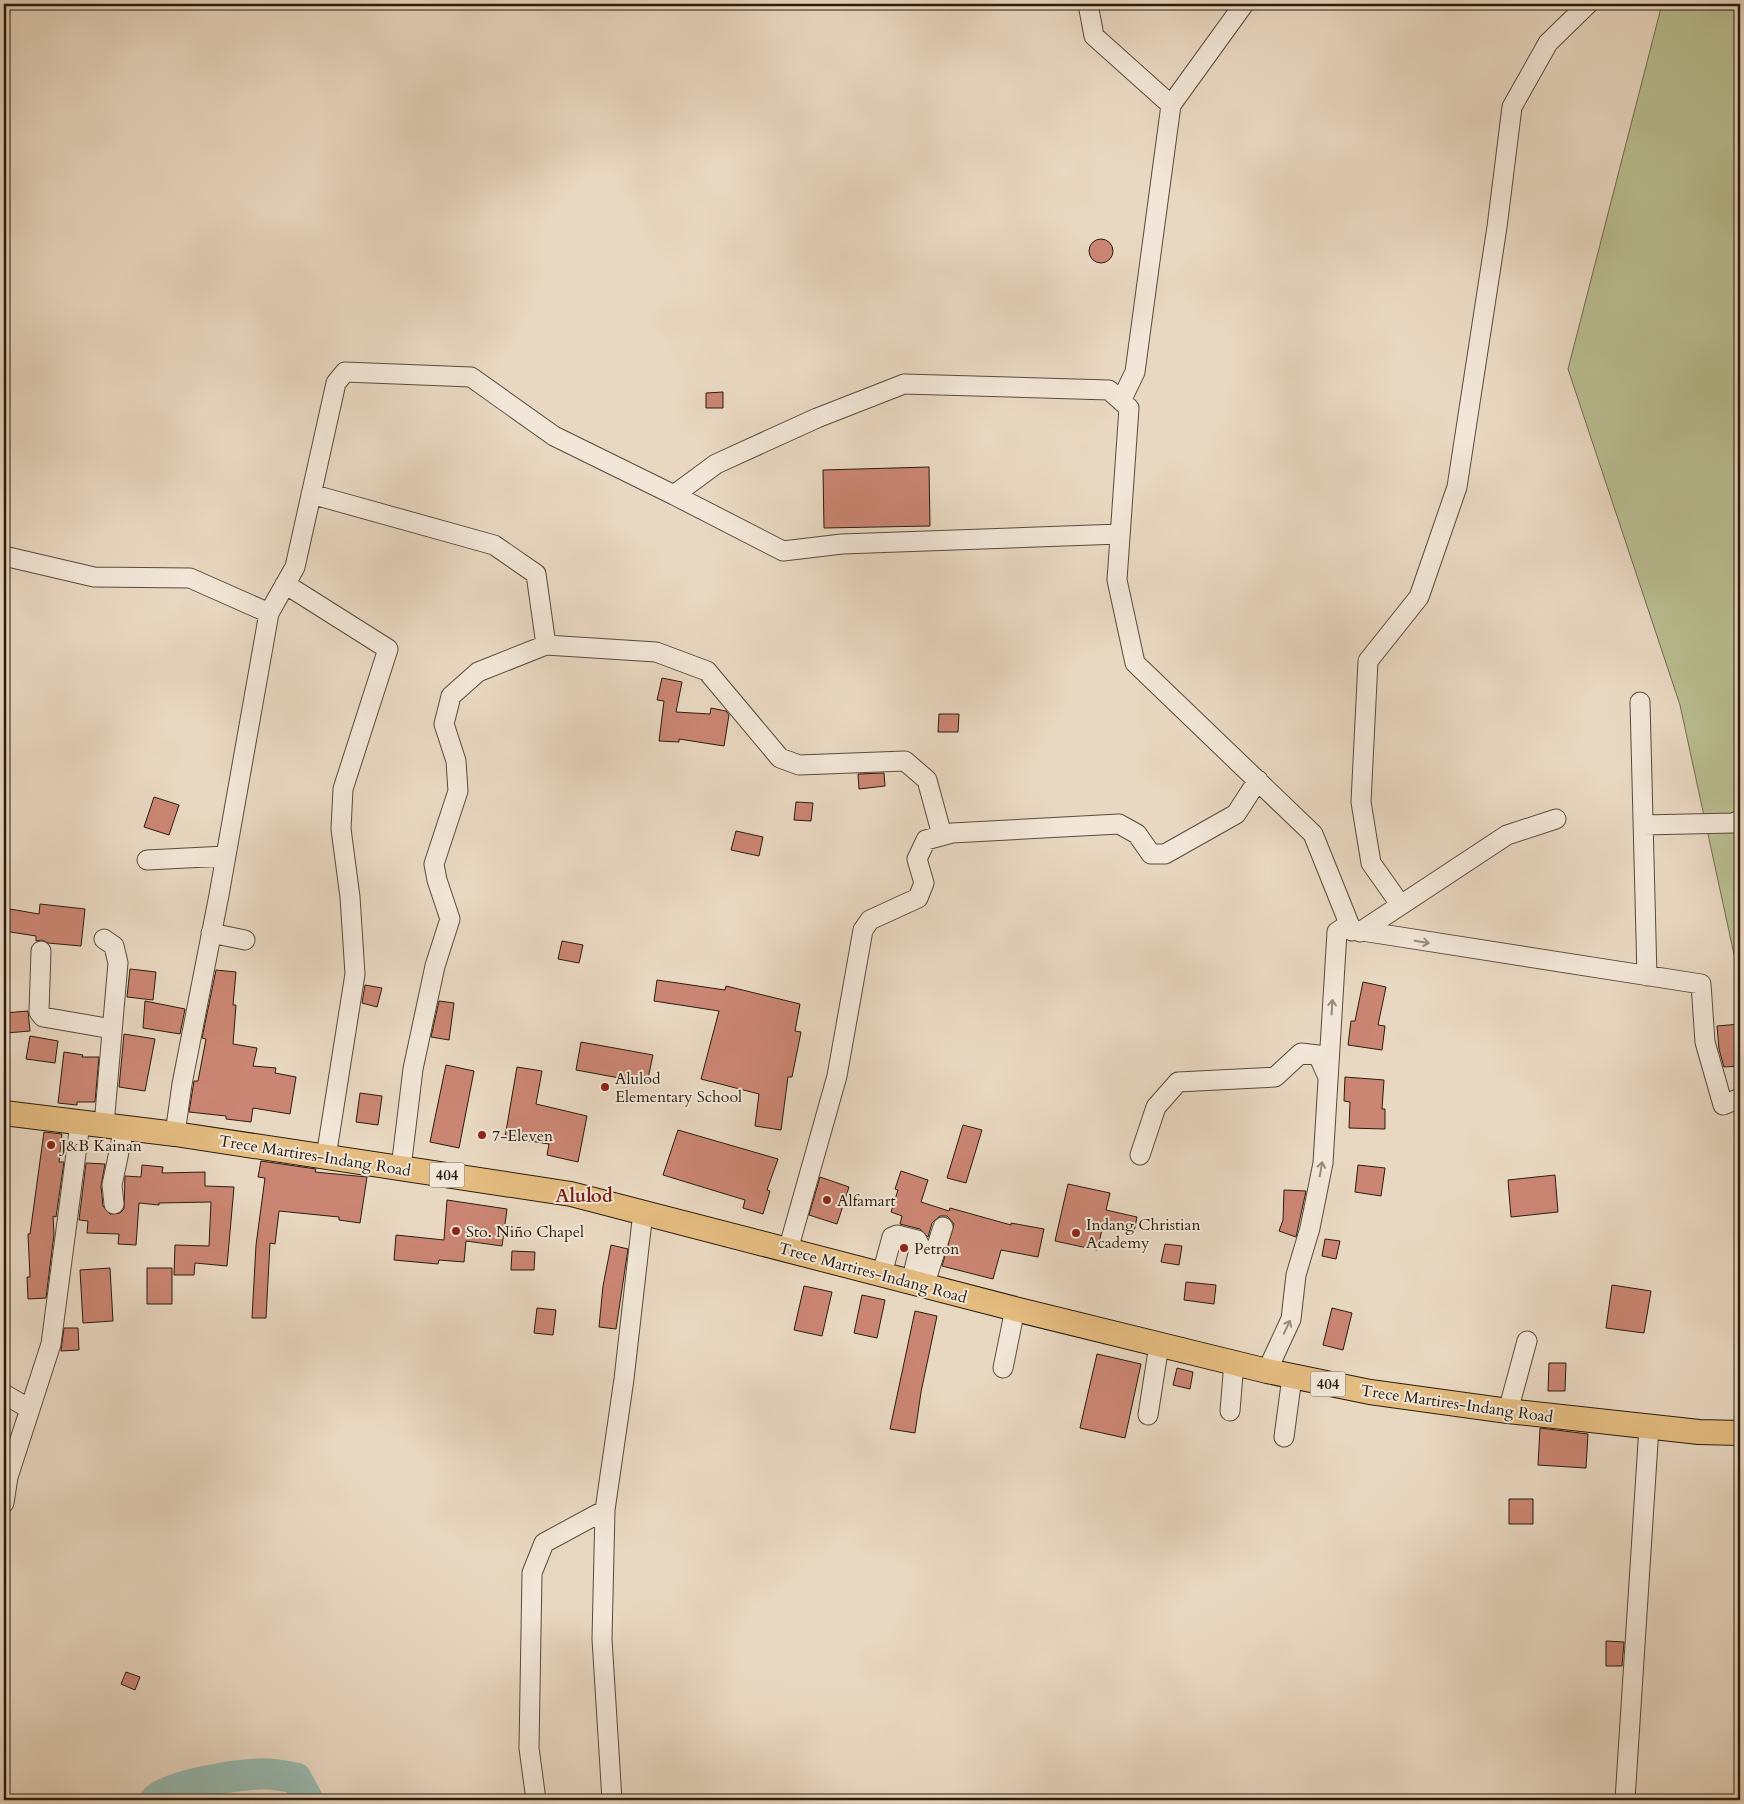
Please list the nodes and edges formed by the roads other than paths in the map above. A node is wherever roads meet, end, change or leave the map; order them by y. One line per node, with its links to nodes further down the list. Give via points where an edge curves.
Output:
1 (1088, 4): 4 (street, via 1094,36)
2 (1244, 4): 4 (street)
3 (1588, 4): 21 (street, via 1548,44 1512,107 1498,227 1458,487 1419,597 1368,661 1361,802 1372,863)
4 (1171, 106): 5 (street, via 1134,372)
5 (1122, 401): 7 (street, via 1109,390 904,384 817,418 716,464); 8 (street, via 1129,408)
6 (311, 494): 7 (street, via 336,383 345,372 471,377 554,436); 10 (street, via 295,567); 12 (street, via 494,546 536,574)
7 (674, 495): 8 (street, via 784,551 842,544)
8 (1120, 534): 14 (street, via 1117,580 1136,663)
9 (4, 556): 11 (street, via 94,577 190,578)
10 (285, 584): 11 (street); 36 (street, via 388,649 343,789 341,829 355,974)
11 (269, 613): 19 (street)
12 (546, 645): 18 (street, via 656,652 707,671 780,758 799,765 905,761 927,780); 37 (street, via 478,672 451,696 444,724 456,761 458,791 434,864 450,919 435,966 413,1069)
13 (1640, 702): 17 (street)
14 (1258, 780): 18 (street, via 1236,814 1165,854 1151,854 1137,834 1119,824); 22 (street, via 1313,834)
15 (1556, 820): 21 (street, via 1507,835)
16 (1740, 820): 17 (street, via 1733,823)
17 (1643, 825): 27 (street)
18 (942, 836): 41 (street, via 926,840 917,859 924,884 918,898 870,920 863,930 837,1076)
19 (226, 856): 20 (street); 23 (street)
20 (147, 860)
21 (1400, 904): 22 (street)
22 (1356, 931): 27 (street, one-way to 27); 29 (street, one-way to 22, via 1337,932 1343,928)
23 (211, 933): 25 (street); 34 (street)
24 (104, 939): 28 (street, via 114,946 118,963)
25 (245, 940)
26 (41, 951): 28 (street, via 38,1012 43,1017)
27 (1647, 976): 30 (street, via 1701,984 1705,1042 1722,1105)
28 (112, 1029): 33 (street)
29 (1328, 1076): 35 (street, via 1318,1055 1302,1053 1275,1077 1178,1082 1156,1107); 49 (street, one-way to 29, via 1292,1319 1296,1275 1310,1228 1323,1163)
30 (1740, 1098)
31 (4, 1112): 32 (main road, Trece Martires-Indang Road / 404)
32 (80, 1123): 33 (main road, Trece Martires-Indang Road / 404); 52 (street, via 51,1344)
33 (114, 1127): 34 (main road, Trece Martires-Indang Road / 404); 38 (street)
34 (175, 1134): 36 (main road, Trece Martires-Indang Road / 404)
35 (1140, 1155)
36 (326, 1157): 37 (main road, Trece Martires-Indang Road / 404)
37 (401, 1168): 39 (main road, Trece Martires-Indang Road / 404, via 571,1194)
38 (114, 1204)
39 (643, 1212): 41 (main road, Trece Martires-Indang Road / 404); 60 (street)
40 (943, 1227): 43 (street)
41 (788, 1250): 42 (main road, Trece Martires-Indang Road / 404)
42 (882, 1274): 43 (main road, Trece Martires-Indang Road / 404); 43 (street, via 892,1237 897,1235 917,1240 920,1246)
43 (918, 1284): 44 (main road, Trece Martires-Indang Road / 404)
44 (1015, 1310): 46 (main road, Trece Martires-Indang Road / 404); 48 (street)
45 (1527, 1341): 54 (street)
46 (1158, 1345): 47 (main road, Trece Martires-Indang Road / 404); 55 (street)
47 (1234, 1362): 49 (main road, Trece Martires-Indang Road / 404); 53 (street)
48 (1003, 1368)
49 (1267, 1371): 50 (main road, Trece Martires-Indang Road / 404)
50 (1292, 1377): 54 (main road, Trece Martires-Indang Road / 404, via 1370,1392); 58 (street)
51 (4, 1394): 52 (street)
52 (30, 1408): 59 (street, via 8,1477)
53 (1230, 1411)
54 (1508, 1411): 56 (main road, Trece Martires-Indang Road / 404)
55 (1148, 1415)
56 (1649, 1427): 57 (main road, Trece Martires-Indang Road / 404); 63 (street)
57 (1740, 1433)
58 (1284, 1437)
59 (4, 1503)
60 (605, 1510): 61 (street, via 544,1543 532,1573 529,1748); 62 (street, via 602,1639)
61 (536, 1800)
62 (612, 1800)
63 (1625, 1800)

